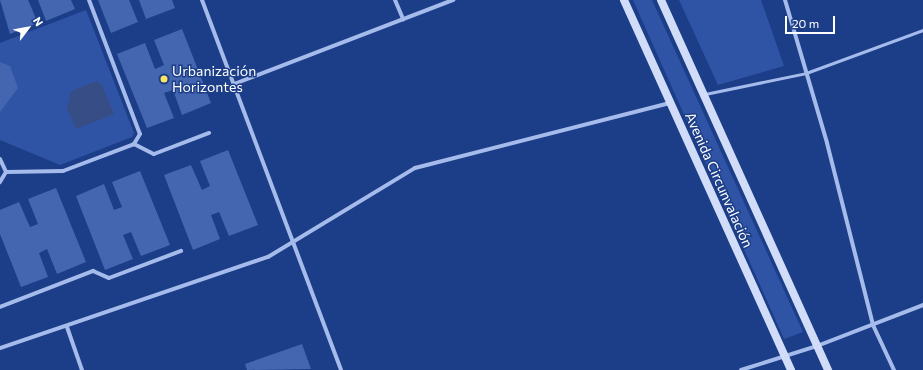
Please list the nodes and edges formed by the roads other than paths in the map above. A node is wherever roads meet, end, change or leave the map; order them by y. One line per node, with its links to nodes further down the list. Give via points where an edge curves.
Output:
1 (89, 0): 15 (street, via 140,134)
2 (202, 0): 11 (street)
3 (395, 0): 8 (street)
4 (453, 0): 8 (street)
5 (624, 0): 13 (main road, Avenida Circunvalación)
6 (661, 0): 12 (main road, Avenida Circunvalación)
7 (785, 0): 10 (street)
8 (403, 19): 11 (street)
9 (923, 30): 10 (lane)
10 (806, 73): 12 (lane); 23 (street)
11 (234, 84): 19 (street)
12 (704, 94): 25 (main road, Avenida Circunvalación)
13 (670, 102): 19 (street, via 415,168); 27 (main road, Avenida Circunvalación)
14 (209, 133): 15 (street, via 154,154)
15 (134, 144): 17 (street, via 63,171)
16 (0, 159): 17 (street)
17 (6, 172): 18 (street)
18 (0, 182)
19 (295, 242): 24 (street, via 268,257); 29 (street)
20 (181, 251): 22 (street, via 109,278 93,271)
21 (923, 305): 23 (street)
22 (0, 307)
23 (873, 325): 25 (street); 33 (street)
24 (67, 327): 26 (street); 28 (street)
25 (817, 346): 27 (street); 32 (main road, Avenida Circunvalación)
26 (0, 348)
27 (785, 356): 30 (street); 31 (main road, Avenida Circunvalación)
28 (82, 370)
29 (341, 370)
30 (741, 370)
31 (791, 370)
32 (828, 370)
33 (894, 370)

